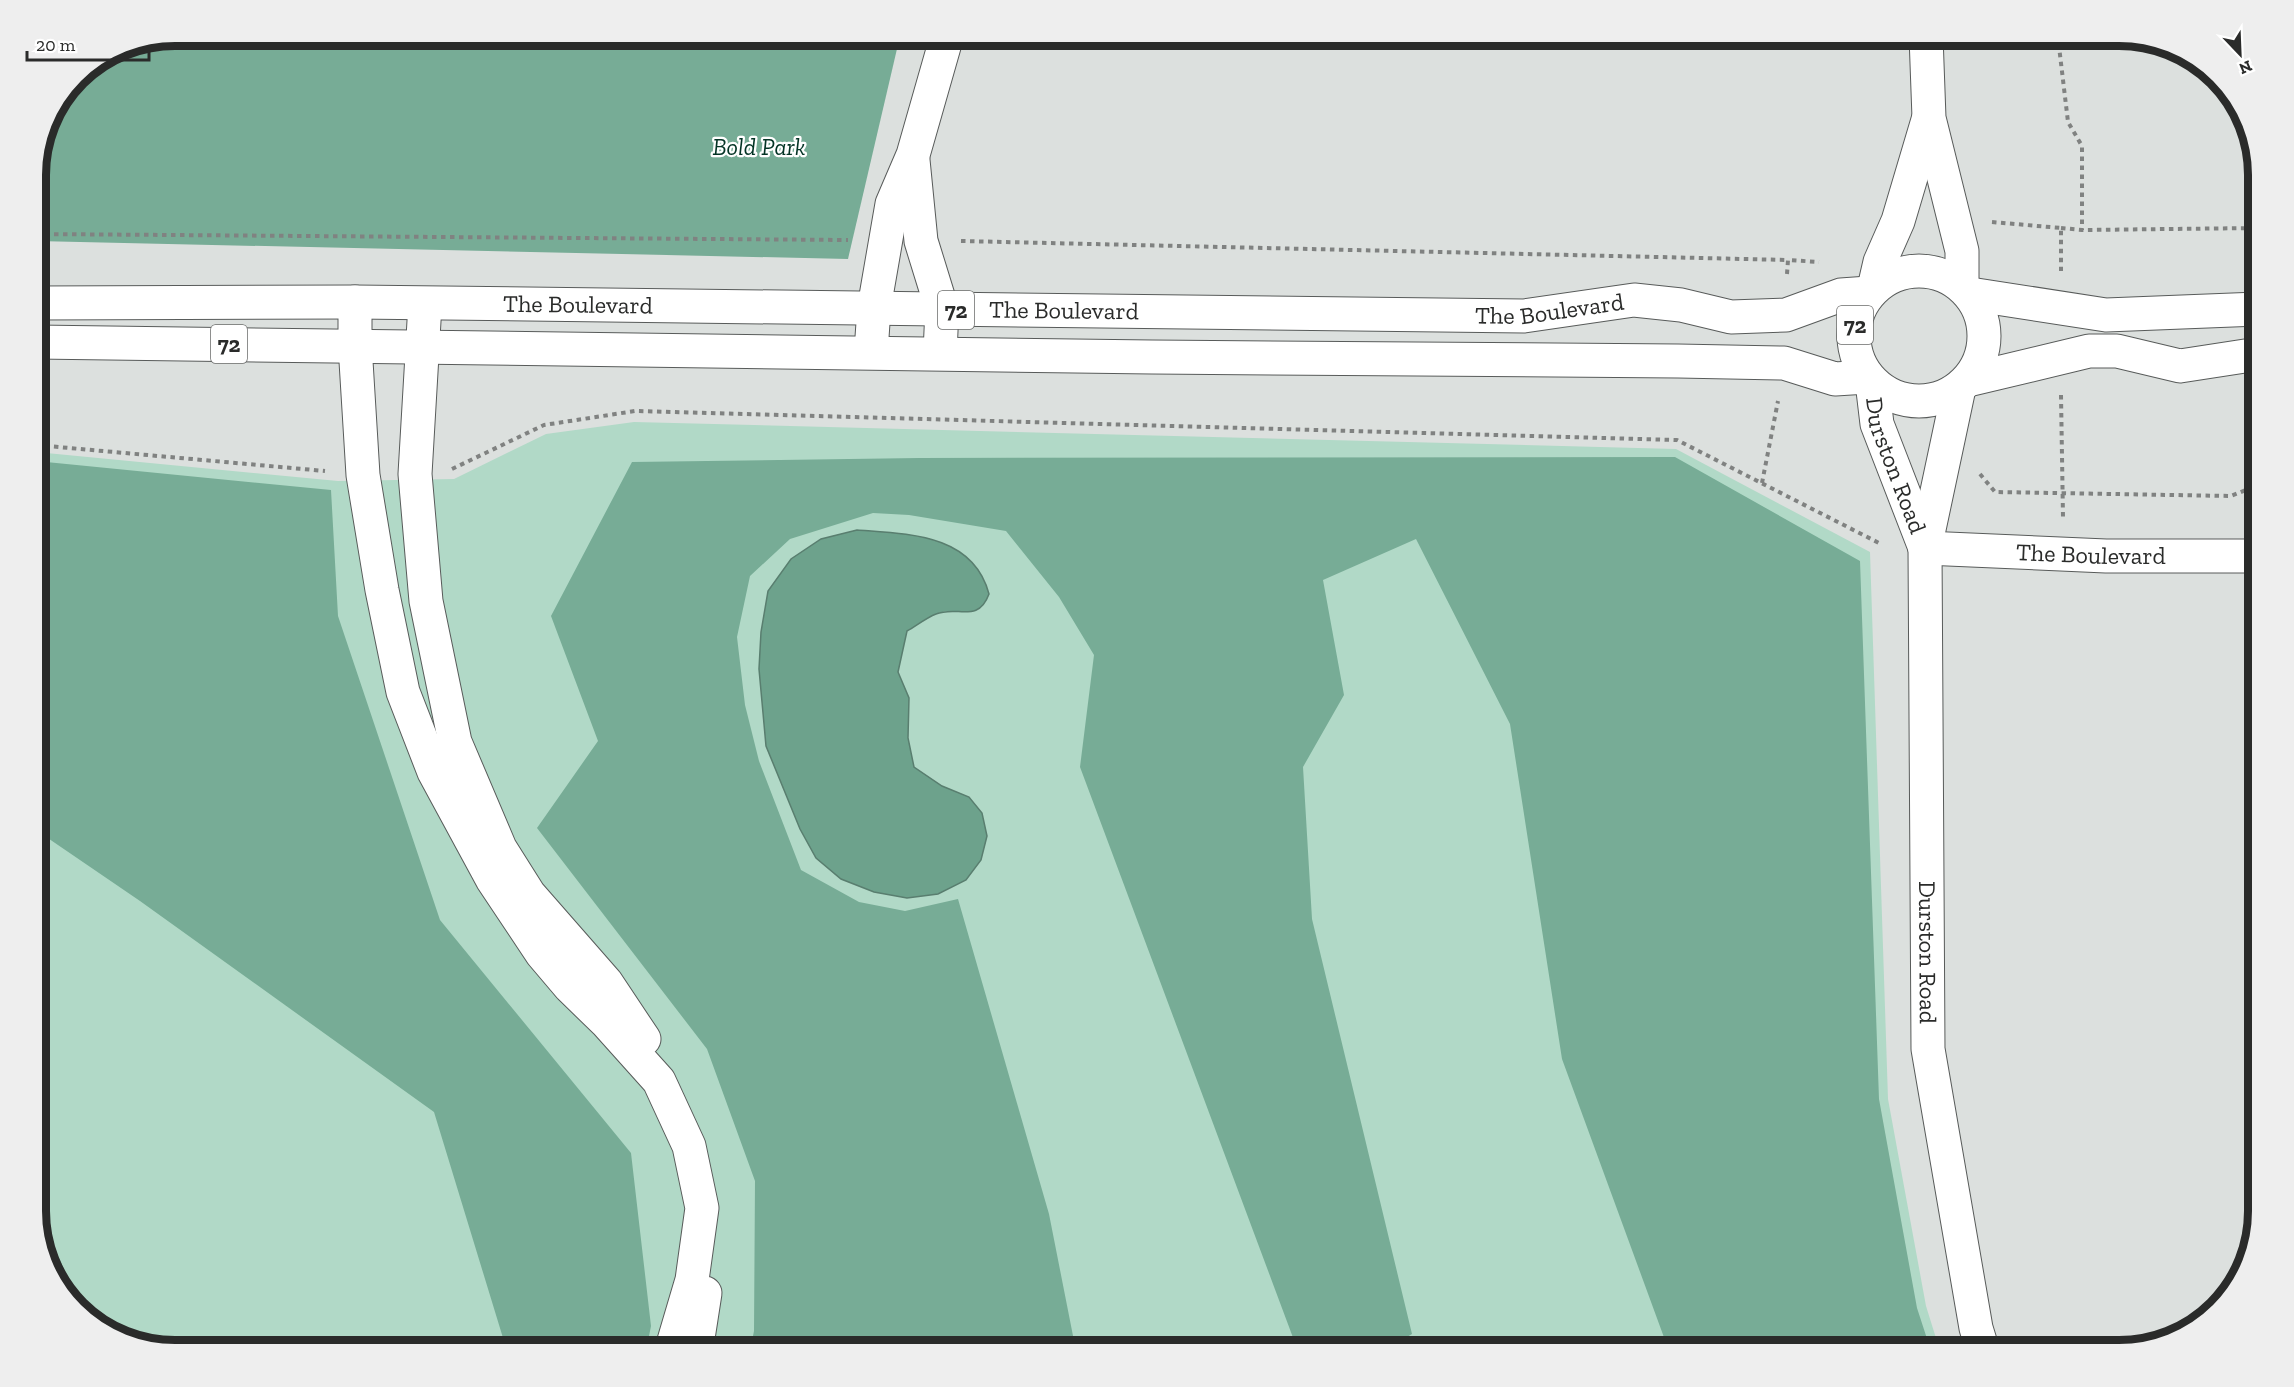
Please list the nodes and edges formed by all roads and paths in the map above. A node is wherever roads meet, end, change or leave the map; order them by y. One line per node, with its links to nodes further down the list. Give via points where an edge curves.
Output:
1 (944, 46): 5 (main road)
2 (1926, 46): 4 (main road)
3 (2059, 46): 9 (path, via 2068,122 2082,146)
4 (1929, 118): 6 (main road); 11 (main road, via 1899,221)
5 (913, 155): 16 (main road, via 892,204); 17 (main road, via 921,241)
6 (1955, 221): 7 (path); 12 (main road)
7 (2061, 228): 9 (path); 18 (path)
8 (2247, 228): 9 (path)
9 (2082, 230)
10 (1826, 262): 20 (path, via 1788,260)
11 (1872, 290): 12 (main road, The Boulevard / 72, via 1902,272 1934,272); 20 (main road, The Boulevard / 72, via 1841,295); 29 (main road, 72, via 1858,312 1853,334 1856,356)
12 (1966, 290): 18 (main road, The Boulevard / 72); 30 (main road, via 1980,310 1985,328 1979,365)
13 (356, 302): 14 (main road, The Boulevard / 72); 15 (main road, The Boulevard / 72); 22 (main road)
14 (47, 303)
15 (425, 303): 16 (main road, The Boulevard / 72); 23 (main road)
16 (874, 308): 17 (main road, The Boulevard / 72); 24 (main road)
17 (942, 309): 20 (main road, The Boulevard / 72, via 1524,316 1634,300 1682,305 1731,317); 25 (main road)
18 (2061, 309): 19 (main road, The Boulevard / 72, via 2106,315)
19 (2247, 309)
20 (1786, 315)
21 (47, 342): 22 (main road, The Boulevard / 72)
22 (355, 345): 23 (main road, The Boulevard / 72); 34 (main road)
23 (421, 346): 24 (main road, The Boulevard / 72); 33 (main road)
24 (871, 352): 25 (main road, The Boulevard / 72)
25 (940, 353): 28 (main road, The Boulevard / 72)
26 (2247, 356): 27 (main road, via 2180,366 2117,351)
27 (2060, 357): 30 (main road); 37 (path)
28 (1784, 363): 29 (main road, The Boulevard / 72, via 1835,379); 35 (path)
29 (1869, 379): 30 (main road, via 1891,395 1914,402 1937,399); 39 (main road, Durston Road, via 1877,424)
30 (1963, 384): 32 (main road, Durston Road)
31 (47, 446): 34 (path)
32 (1944, 465): 37 (path, via 1975,467 1995,492); 39 (main road, Durston Road)
33 (415, 474): 35 (path, via 451,469 544,426 635,411 1677,440); 42 (main road, via 426,601 454,742 500,848 529,894 606,982 682,1095 702,1148 712,1198 708,1269)
34 (363, 475): 41 (main road, via 404,692 434,772 492,879 542,954 659,1081 689,1146 702,1208 692,1280)
35 (1762, 483): 38 (path)
36 (2247, 489): 37 (path, via 2231,496)
37 (2062, 492)
38 (1879, 543)
39 (1925, 548): 40 (main road, The Boulevard, via 2106,556); 43 (main road, Durston Road, via 1928,1049)
40 (2247, 556)
41 (674, 1340)
42 (698, 1340)
43 (1980, 1340)

